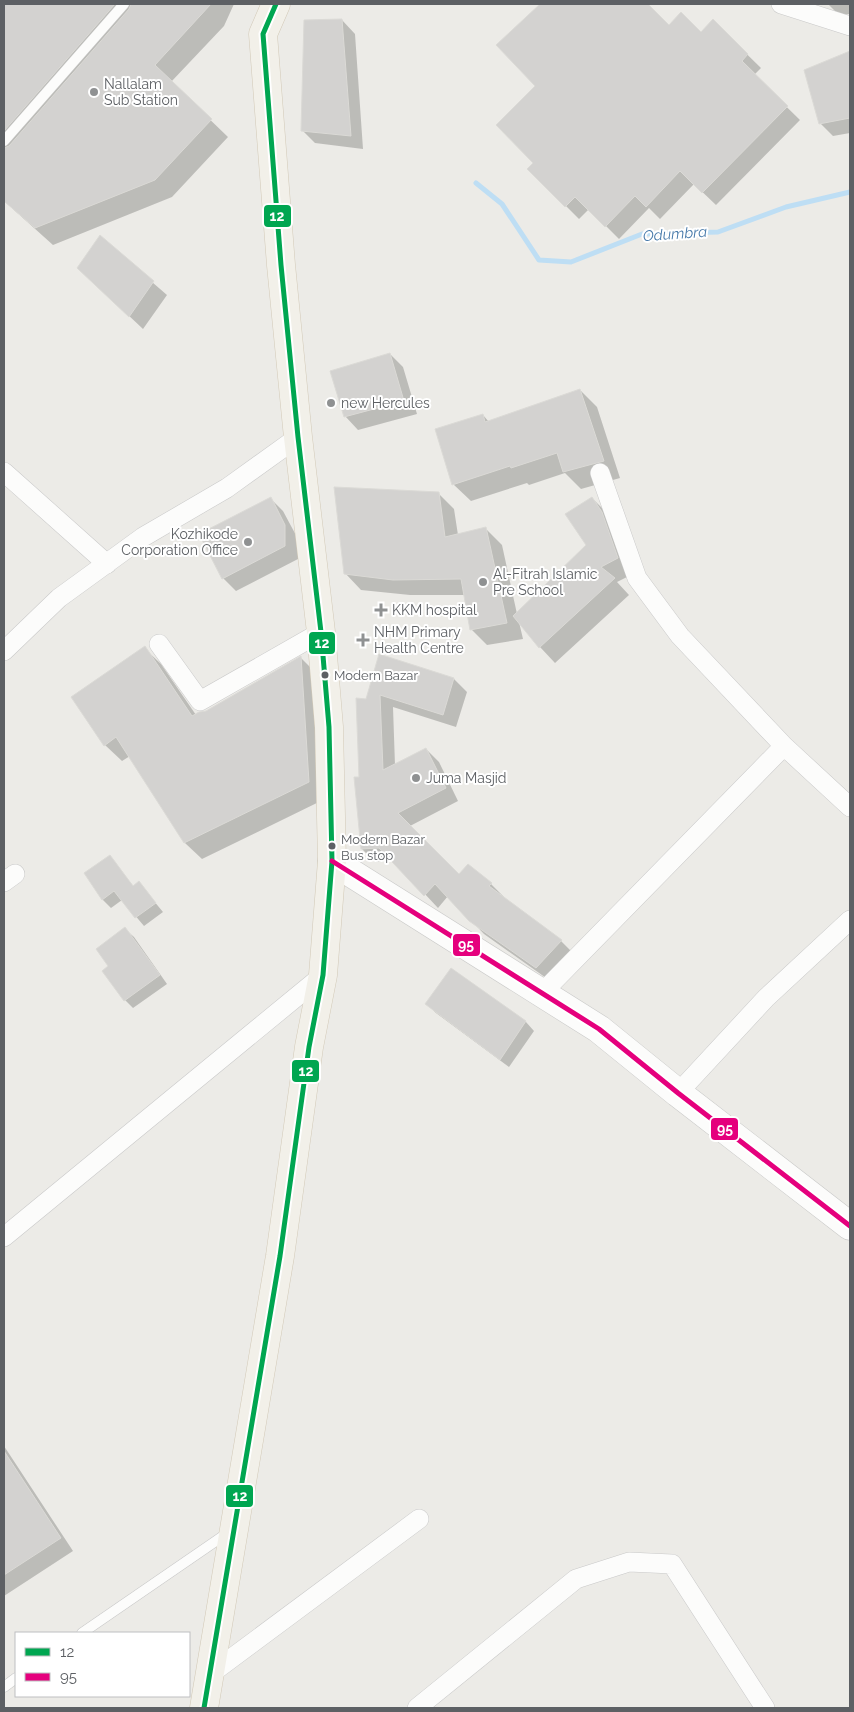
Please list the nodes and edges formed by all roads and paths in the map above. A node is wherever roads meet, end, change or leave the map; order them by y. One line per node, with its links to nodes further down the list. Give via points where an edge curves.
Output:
1 (124, 4): 5 (lane)
2 (276, 4): 6 (main road, via 264,34)
3 (781, 4): 4 (street)
4 (850, 26)
5 (4, 140)
6 (298, 437): 9 (street, via 228,488 143,537); 10 (main road)
7 (4, 472): 9 (street)
8 (600, 473): 13 (street, via 638,578 680,636)
9 (107, 564): 12 (street, via 59,598)
10 (321, 632): 11 (street, via 200,701); 15 (main road, via 329,727)
11 (159, 644)
12 (4, 651)
13 (784, 746): 14 (street); 18 (street)
14 (850, 807)
15 (332, 861): 17 (main road); 18 (main road)
16 (850, 920): 19 (street, via 766,998)
17 (322, 975): 21 (street); 23 (main road, via 280,1256)
18 (542, 993): 19 (main road, via 600,1029)
19 (678, 1093): 20 (main road)
20 (850, 1226)
21 (4, 1237)
22 (419, 1520): 25 (street)
23 (234, 1528): 24 (lane); 25 (main road)
24 (83, 1632)
25 (209, 1675): 28 (main road)
26 (15, 1679): 27 (lane)
27 (4, 1687)
28 (204, 1708)
29 (416, 1708): 30 (street, via 576,1579 629,1562 672,1564)
30 (765, 1708)

